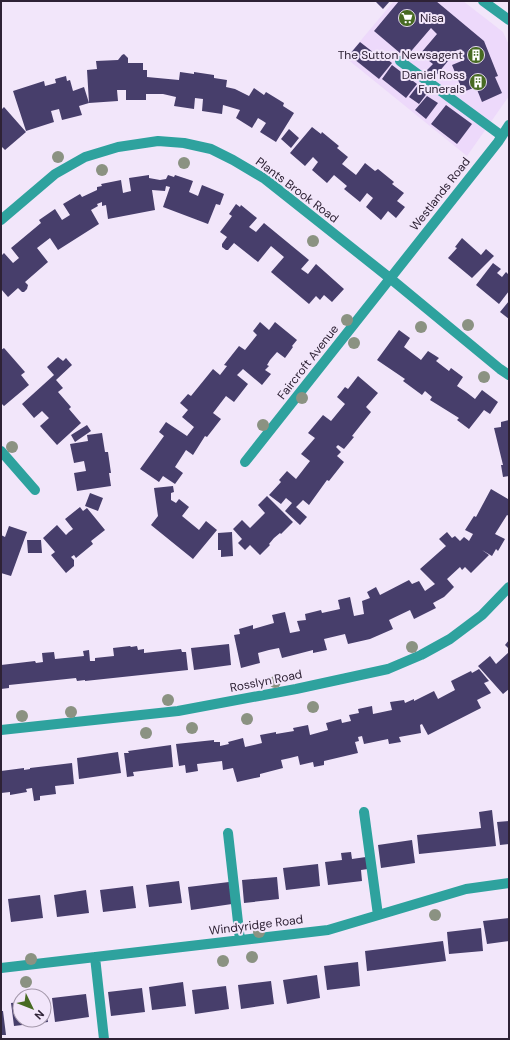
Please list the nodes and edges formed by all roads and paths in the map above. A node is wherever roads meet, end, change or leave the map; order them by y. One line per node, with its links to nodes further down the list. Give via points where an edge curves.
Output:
1 (483, 1): 2 (street)
2 (509, 20)
3 (400, 61): 5 (street)
4 (509, 125): 5 (street, Westlands Road)
5 (502, 136): 7 (street, Westlands Road)
6 (1, 220): 7 (street, Plants Brook Road, via 55,174 85,157 118,146 158,141 184,143 211,149 265,179)
7 (391, 279): 8 (street, Plants Brook Road); 10 (street, Faircroft Avenue)
8 (509, 375)
9 (1, 451): 11 (street)
10 (245, 462)
11 (35, 490)
12 (509, 587): 13 (street, Rosslyn Road, via 482,615 450,639 388,669 178,711)
13 (1, 730)
14 (364, 812): 17 (street)
15 (228, 833): 18 (street)
16 (509, 883): 17 (street, Windyridge Road, via 466,889)
17 (378, 915): 18 (street, Windyridge Road, via 328,930)
18 (240, 940): 19 (street, Windyridge Road)
19 (95, 957): 20 (street, Windyridge Road); 21 (street)
20 (1, 968)
21 (104, 1039)

